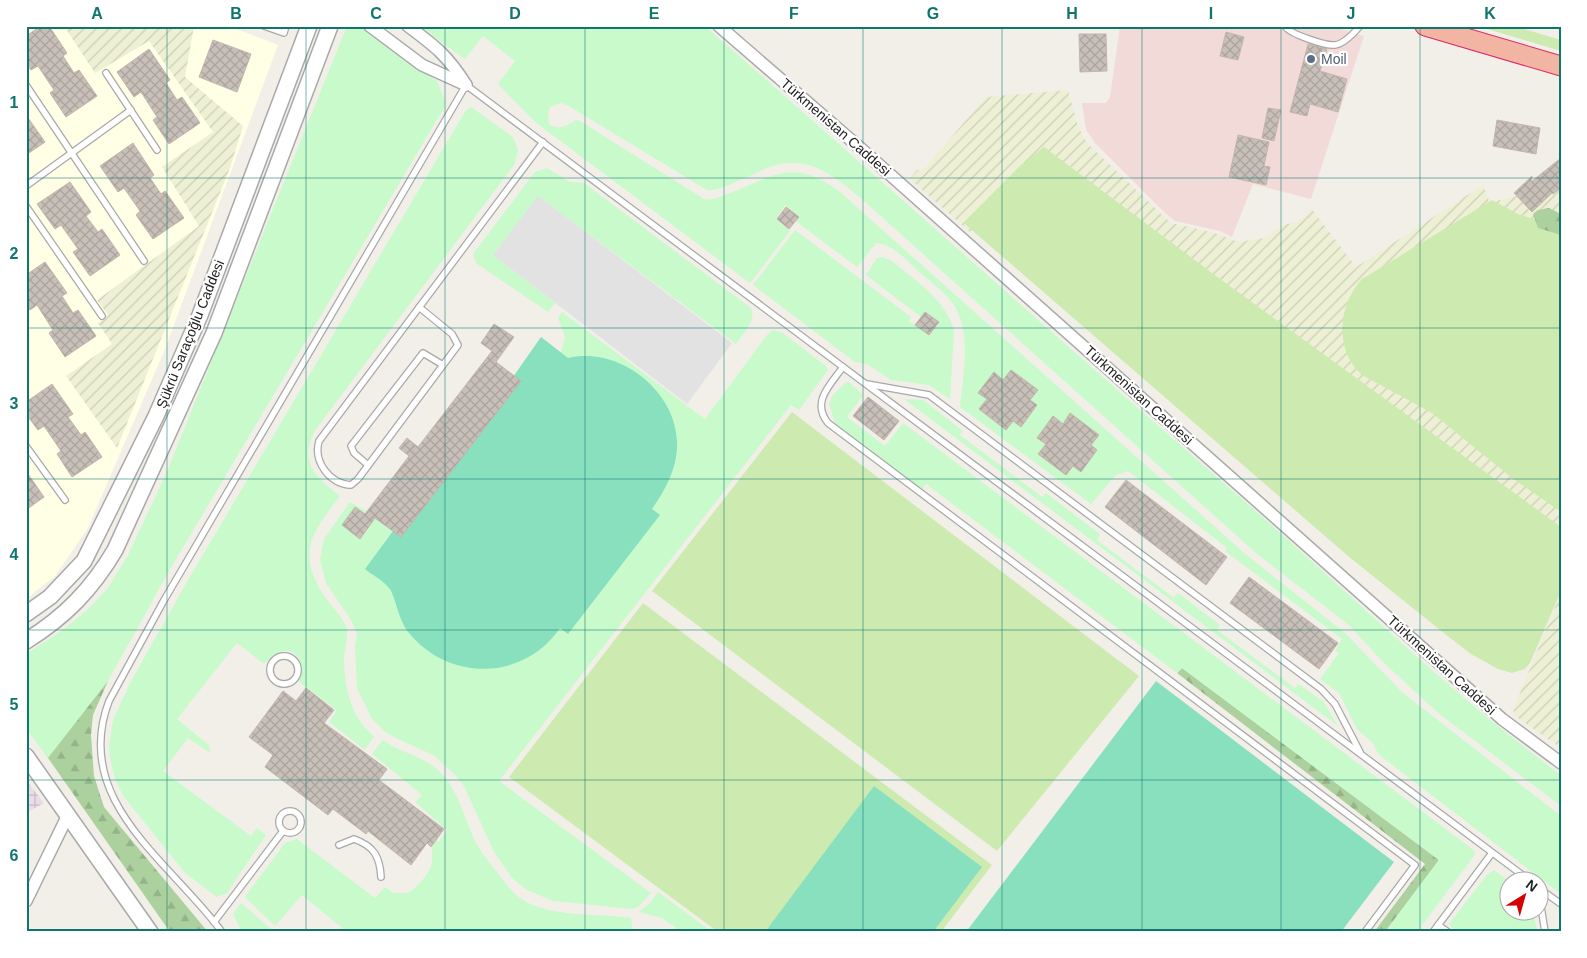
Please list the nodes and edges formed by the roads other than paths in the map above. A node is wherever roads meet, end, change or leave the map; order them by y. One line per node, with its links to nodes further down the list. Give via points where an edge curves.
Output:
1 (264, 26): 2 (lane, via 284,33)
2 (286, 26)
3 (309, 26): 30 (street, Şükrü Saraçoğlu Caddesi, via 200,315 156,416 84,561 50,597)
4 (330, 26): 31 (street, via 211,341 114,550 100,575 71,609)
5 (370, 26): 14 (street, via 422,65)
6 (408, 26): 14 (street, via 440,50)
7 (719, 26): 35 (street, Türkmenistan Caddesi, via 1502,719)
8 (1284, 26): 9 (lane, via 1297,35 1334,45 1341,43)
9 (1360, 26)
10 (1425, 26): 11 (highway)
11 (1561, 66)
12 (106, 74): 15 (lane)
13 (26, 85): 18 (lane)
14 (466, 85): 16 (lane); 45 (lane, via 163,602 103,715 100,755 103,774 114,802)
15 (130, 110): 17 (lane); 18 (lane)
16 (543, 142): 22 (lane); 25 (lane)
17 (157, 150)
18 (72, 153): 19 (lane); 21 (lane)
19 (26, 186)
20 (26, 206): 23 (lane)
21 (144, 261)
22 (419, 307): 24 (lane, via 457,340 458,345); 28 (lane, via 319,441 319,463 343,485 351,485)
23 (102, 316)
24 (443, 365): 28 (lane); 28 (lane, via 423,353 352,446 354,453)
25 (843, 367): 26 (lane); 49 (lane, via 820,402 820,410 828,423 1415,865)
26 (865, 383): 34 (lane); 34 (lane, via 929,395 1321,689 1335,704)
27 (26, 446): 29 (lane)
28 (368, 465)
29 (65, 500)
30 (26, 614)
31 (26, 641)
32 (275, 680): 32 (lane, via 283,684 294,679 297,667 292,659 283,656 275,660 270,668)
33 (26, 756): 36 (street)
34 (1362, 756): 39 (lane)
35 (1561, 763)
36 (68, 815): 43 (street); 47 (street)
37 (283, 831): 45 (lane)
38 (339, 845): 41 (lane, via 354,839 376,854 380,859)
39 (1492, 853): 40 (lane); 46 (lane)
40 (1515, 870)
41 (381, 877)
42 (1550, 896): 44 (lane)
43 (26, 901)
44 (1561, 904)
45 (214, 922): 48 (lane)
46 (1438, 925): 50 (lane); 51 (lane)
47 (150, 932)
48 (222, 932)
49 (1365, 932)
50 (1433, 932)
51 (1448, 932)

